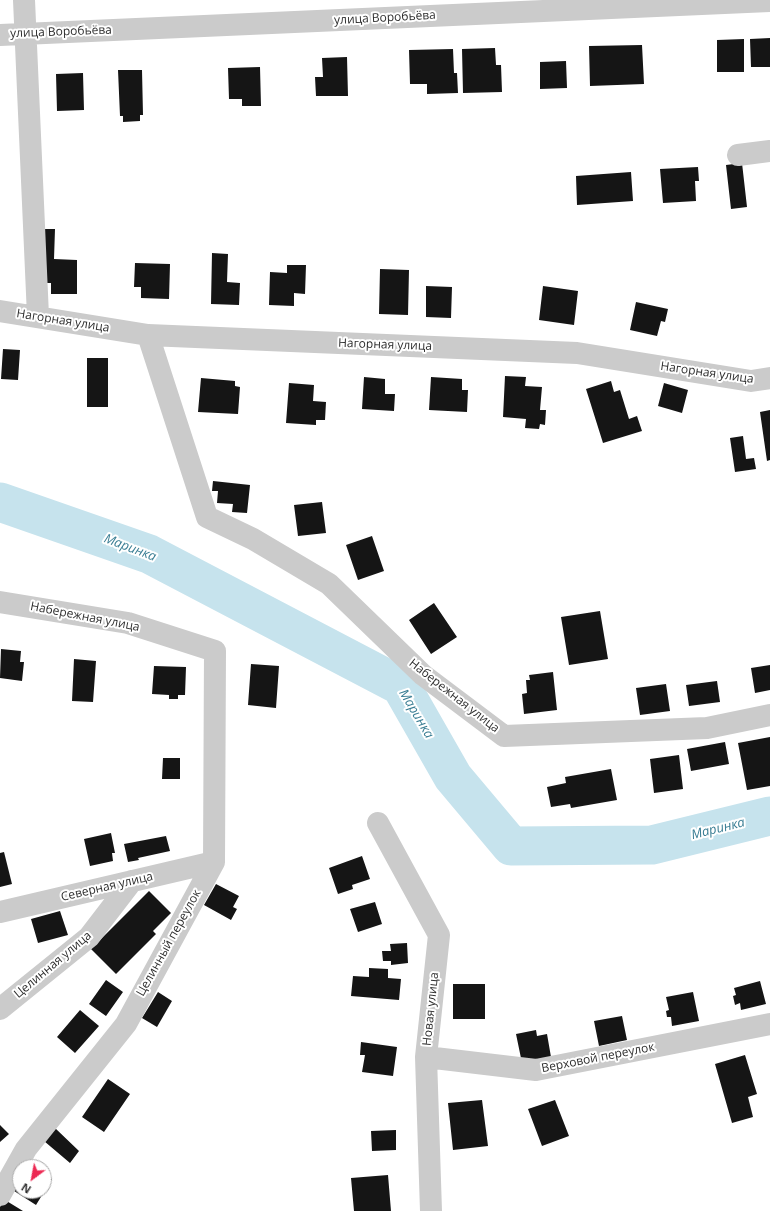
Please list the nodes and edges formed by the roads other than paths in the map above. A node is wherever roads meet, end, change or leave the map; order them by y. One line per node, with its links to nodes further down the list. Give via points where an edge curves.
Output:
1 (24, 0): 3 (street)
2 (770, 1): 3 (street, улица Воробьёва)
3 (25, 34): 4 (street, улица Воробьёва); 8 (street)
4 (0, 35)
5 (770, 151): 6 (street)
6 (738, 155)
7 (0, 311): 8 (street, Нагорная улица)
8 (38, 316): 9 (street, Нагорная улица)
9 (148, 335): 10 (street, Нагорная улица, via 577,353 751,381); 13 (street, Набережная улица, via 207,517 253,539 329,584 423,675 504,736 707,728)
10 (770, 378)
11 (0, 602): 12 (street, Набережная улица, via 128,624)
12 (215, 651): 15 (street, Целинный переулок)
13 (770, 715)
14 (378, 823): 20 (street, Новая улица, via 439,935)
15 (214, 862): 16 (street, Северная улица); 21 (street, Целинный переулок, via 126,1024 26,1149)
16 (132, 881): 17 (street, Северная улица); 18 (street, Целинная улица, via 89,937)
17 (0, 912)
18 (0, 1009)
19 (770, 1024): 20 (street, Верховой переулок, via 536,1070)
20 (426, 1057): 22 (street, Новая улица)
21 (0, 1195)
22 (430, 1211)

